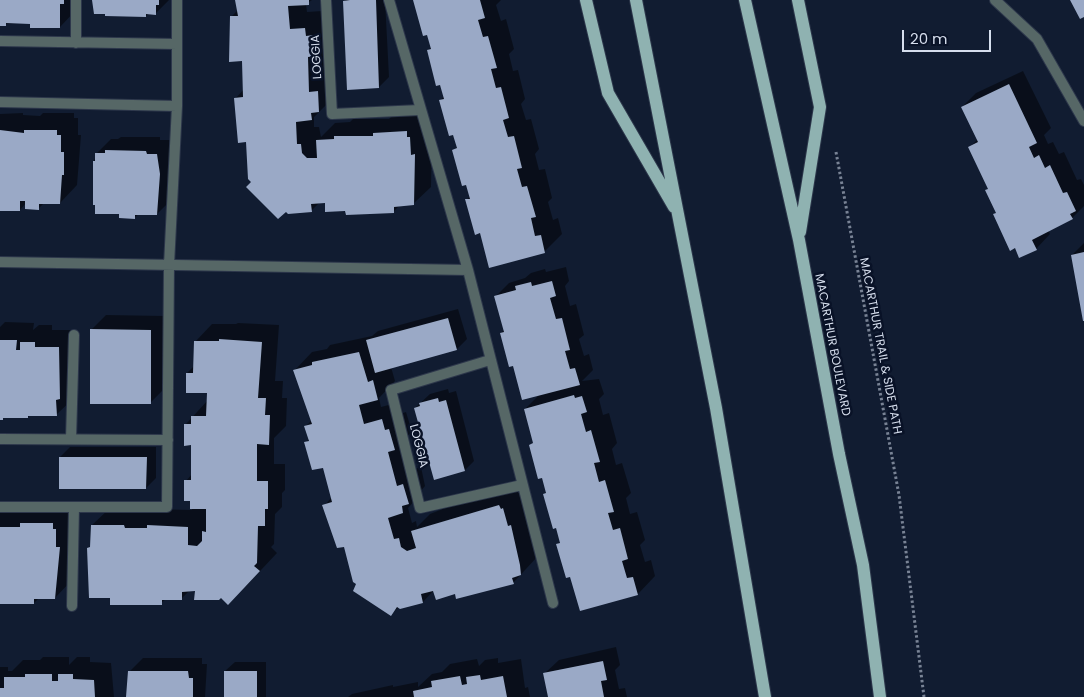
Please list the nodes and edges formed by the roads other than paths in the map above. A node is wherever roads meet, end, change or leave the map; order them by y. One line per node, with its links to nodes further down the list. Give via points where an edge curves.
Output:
1 (76, 0): 11 (street)
2 (177, 0): 12 (street)
3 (326, 0): 15 (street, LOGGIA, via 332,114)
4 (389, 0): 15 (street)
5 (586, 0): 17 (main road, via 608,93)
6 (636, 0): 17 (main road)
7 (744, 0): 18 (main road, MACARTHUR BOULEVARD)
8 (798, 0): 18 (main road, via 820,107)
9 (995, 0): 16 (street, via 1037,39)
10 (0, 41): 11 (street)
11 (76, 43): 12 (street)
12 (177, 44): 14 (street)
13 (0, 102): 14 (street)
14 (176, 106): 20 (street)
15 (420, 110): 21 (street)
16 (1084, 121)
17 (680, 217): 32 (main road)
18 (799, 240): 33 (main road, MACARTHUR BOULEVARD, via 863,565)
19 (0, 262): 20 (street)
20 (169, 265): 21 (street); 26 (street)
21 (468, 270): 23 (street)
22 (74, 334): 25 (street)
23 (490, 360): 27 (street); 27 (street, LOGGIA, via 391,390 420,508)
24 (0, 439): 25 (street)
25 (71, 439): 26 (street)
26 (168, 440): 29 (street, via 168,507)
27 (522, 485): 30 (street)
28 (0, 507): 29 (street)
29 (74, 507): 31 (street)
30 (552, 603)
31 (72, 606)
32 (765, 697)
33 (880, 697)

